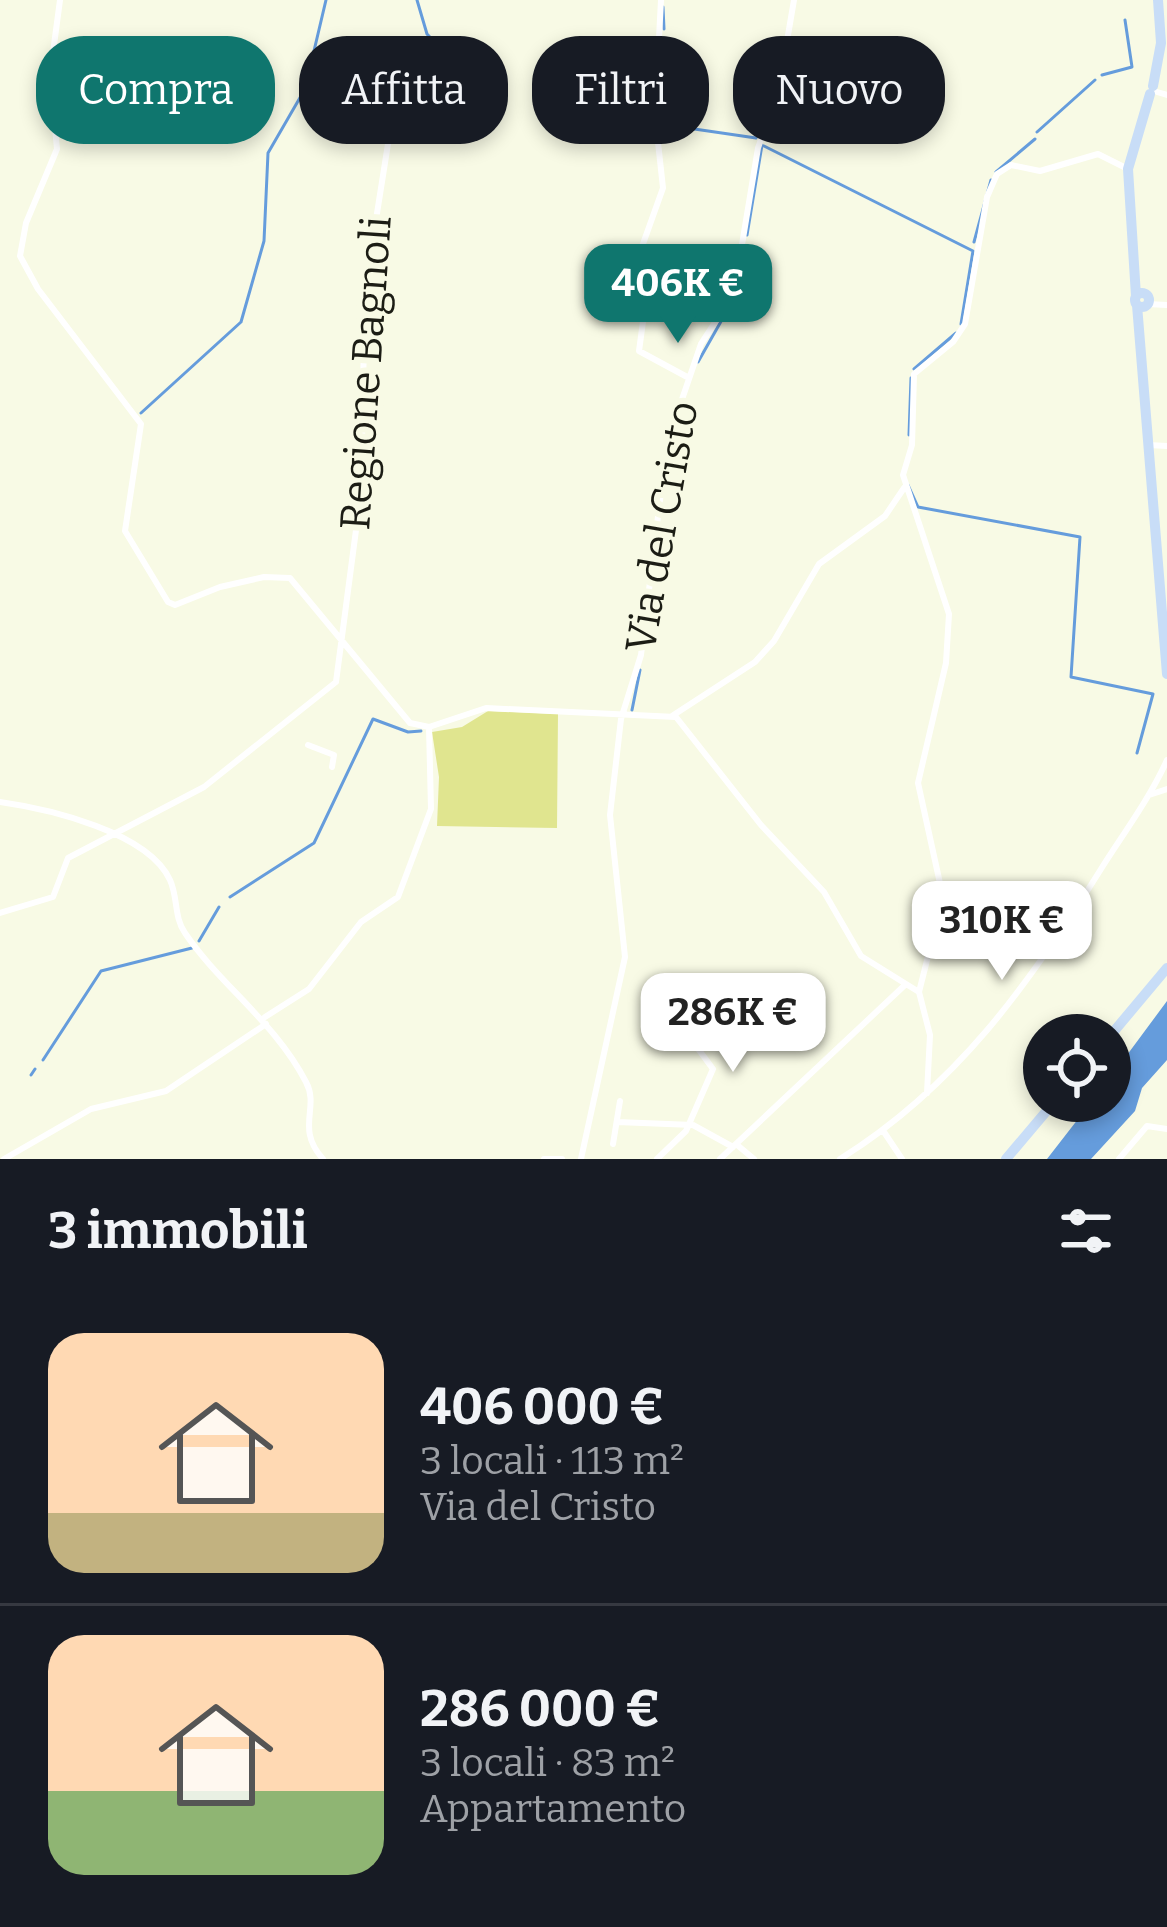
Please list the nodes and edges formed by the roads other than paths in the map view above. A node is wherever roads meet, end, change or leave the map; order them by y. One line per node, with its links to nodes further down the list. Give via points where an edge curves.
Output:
1 (60, 0): 13 (street, via 50,75 57,149 20,256 141,424 125,530 168,602 280,575)
2 (661, 0): 9 (street, via 655,115 663,188 639,255 647,292 639,351)
3 (794, 0): 9 (street, Via del Cristo, via 734,293)
4 (1158, 0): 5 (main road)
5 (1157, 92): 7 (main road)
6 (388, 144): 13 (street, Regione Bagnoli, via 365,289 361,492)
7 (1128, 169): 8 (main road, via 1135,278); 12 (street, via 1098,154 1040,171 1011,165 998,174 982,213 964,324 911,383)
8 (1147, 301): 10 (main road, via 1138,323)
9 (689, 378): 16 (street, Via del Cristo, via 667,443)
10 (1148, 445): 11 (street); 14 (main road)
11 (1167, 446)
12 (904, 488): 18 (street, via 885,516 819,564 764,653); 33 (street, via 949,614 918,783 943,897)
13 (341, 639): 19 (street, via 402,718); 29 (street, via 336,682 322,698 204,787)
14 (1166, 656): 15 (main road)
15 (1167, 674)
16 (626, 711): 17 (street); 19 (street, via 486,708); 50 (street, Via del Cristo, via 611,837 626,947)
17 (651, 716): 18 (street); 20 (street)
18 (672, 716): 20 (street)
19 (429, 727): 35 (street, via 431,809 398,897 361,922 309,988)
20 (691, 732): 32 (street, via 834,904 861,956)
21 (308, 745): 23 (street, via 334,755)
22 (1167, 760): 25 (street)
23 (332, 767)
24 (1167, 777): 25 (street)
25 (1155, 781): 27 (street)
26 (1167, 789): 27 (street)
27 (1146, 796): 37 (street, via 1026,988)
28 (0, 802): 29 (street)
29 (115, 832): 30 (street, via 68,857 56,895); 35 (street, via 159,863 185,934)
30 (0, 913)
31 (1167, 968): 34 (main road)
32 (906, 983): 33 (street); 45 (street)
33 (919, 992): 37 (street, via 930,1035)
34 (1128, 1014)
35 (266, 1021): 46 (street, via 166,1091 82,1112); 47 (street, via 308,1087 308,1138)
36 (693, 1042): 41 (street, via 713,1069)
37 (927, 1093): 43 (street)
38 (620, 1101): 39 (street)
39 (617, 1122): 41 (street); 44 (street)
40 (1037, 1122): 55 (main road)
41 (688, 1124): 45 (street); 51 (street)
42 (1167, 1129): 56 (street, via 1147,1126)
43 (884, 1132): 53 (street); 54 (street)
44 (613, 1144)
45 (729, 1152): 52 (street)
46 (4, 1159)
47 (323, 1159)
48 (544, 1159): 49 (street)
49 (562, 1159)
50 (581, 1159)
51 (657, 1159)
52 (754, 1159)
53 (841, 1159)
54 (902, 1159)
55 (1006, 1159)
56 (1119, 1159)

